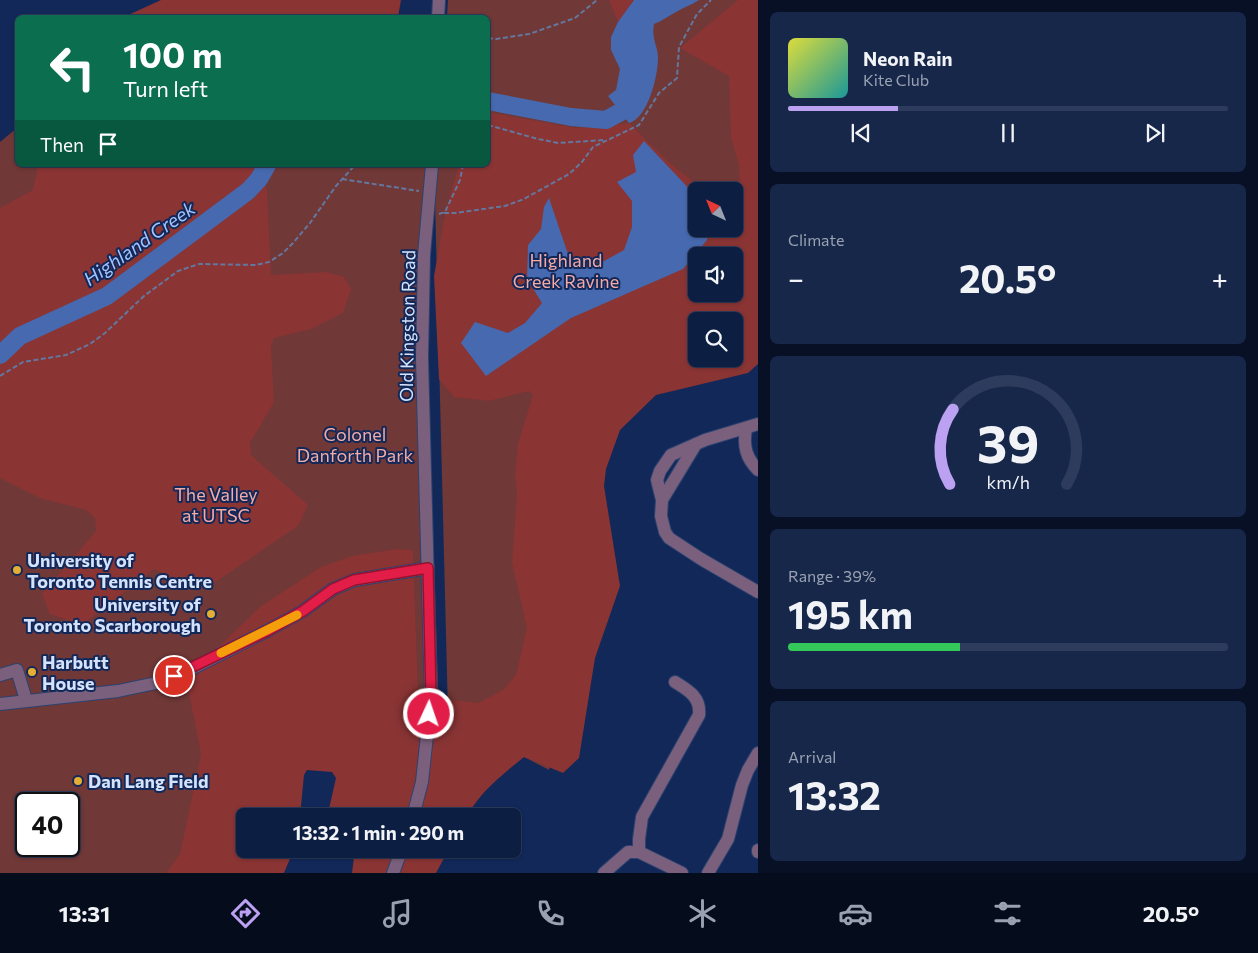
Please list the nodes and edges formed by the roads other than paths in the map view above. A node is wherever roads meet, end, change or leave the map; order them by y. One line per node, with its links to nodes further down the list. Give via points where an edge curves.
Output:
1 (439, 0): 2 (street)
2 (438, 15)
3 (432, 167): 6 (street, Old Kingston Road, via 424,254 422,358)
4 (752, 426): 5 (street, via 744,438 747,456); 7 (street, via 696,444 662,500 661,516 669,538)
5 (758, 470)
6 (428, 568): 10 (street, via 354,580 333,589 267,631 156,683 118,691); 13 (street, Old Kingston Road, via 431,698 422,782)
7 (758, 592)
8 (0, 675): 10 (street, via 16,670)
9 (674, 682): 14 (street, via 694,695 699,715 642,817)
10 (26, 700): 11 (street)
11 (0, 704)
12 (758, 753): 19 (street, via 742,785 728,839)
13 (415, 808)
14 (639, 852): 17 (street, via 628,852); 18 (street)
15 (399, 858): 16 (street)
16 (393, 873)
17 (604, 873)
18 (682, 873)
19 (708, 873)

